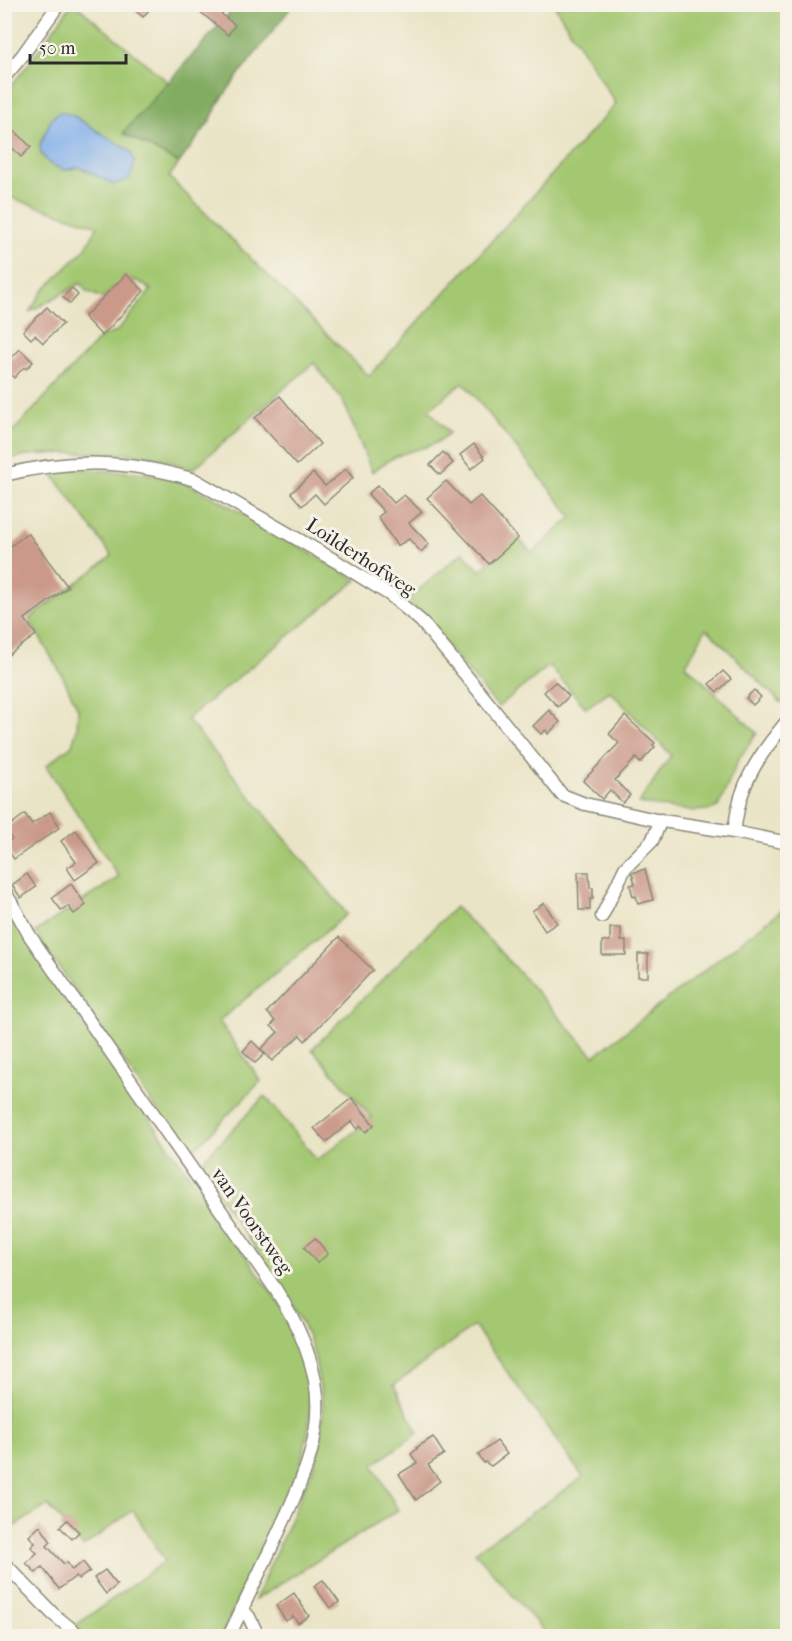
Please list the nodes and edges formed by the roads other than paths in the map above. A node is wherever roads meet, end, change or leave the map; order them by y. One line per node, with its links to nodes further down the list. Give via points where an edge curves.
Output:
1 (59, 4): 2 (street)
2 (4, 77)
3 (4, 475): 5 (street, Loilderhofweg, via 57,464 88,463 133,465 195,480 348,568 421,621 562,795 585,804)
4 (788, 720): 6 (street, via 750,775 741,794)
5 (661, 820): 6 (street, Loilderhofweg); 9 (street, via 652,842 625,868)
6 (734, 832): 7 (street, Loilderhofweg)
7 (788, 843)
8 (4, 890): 11 (street, van Voorstweg, via 30,936 276,1290 294,1318 308,1354 316,1382 312,1451 299,1489)
9 (602, 916)
10 (4, 1563): 12 (street)
11 (242, 1610): 13 (street, van Voorstweg); 14 (street)
12 (80, 1636)
13 (229, 1636)
14 (258, 1636)

